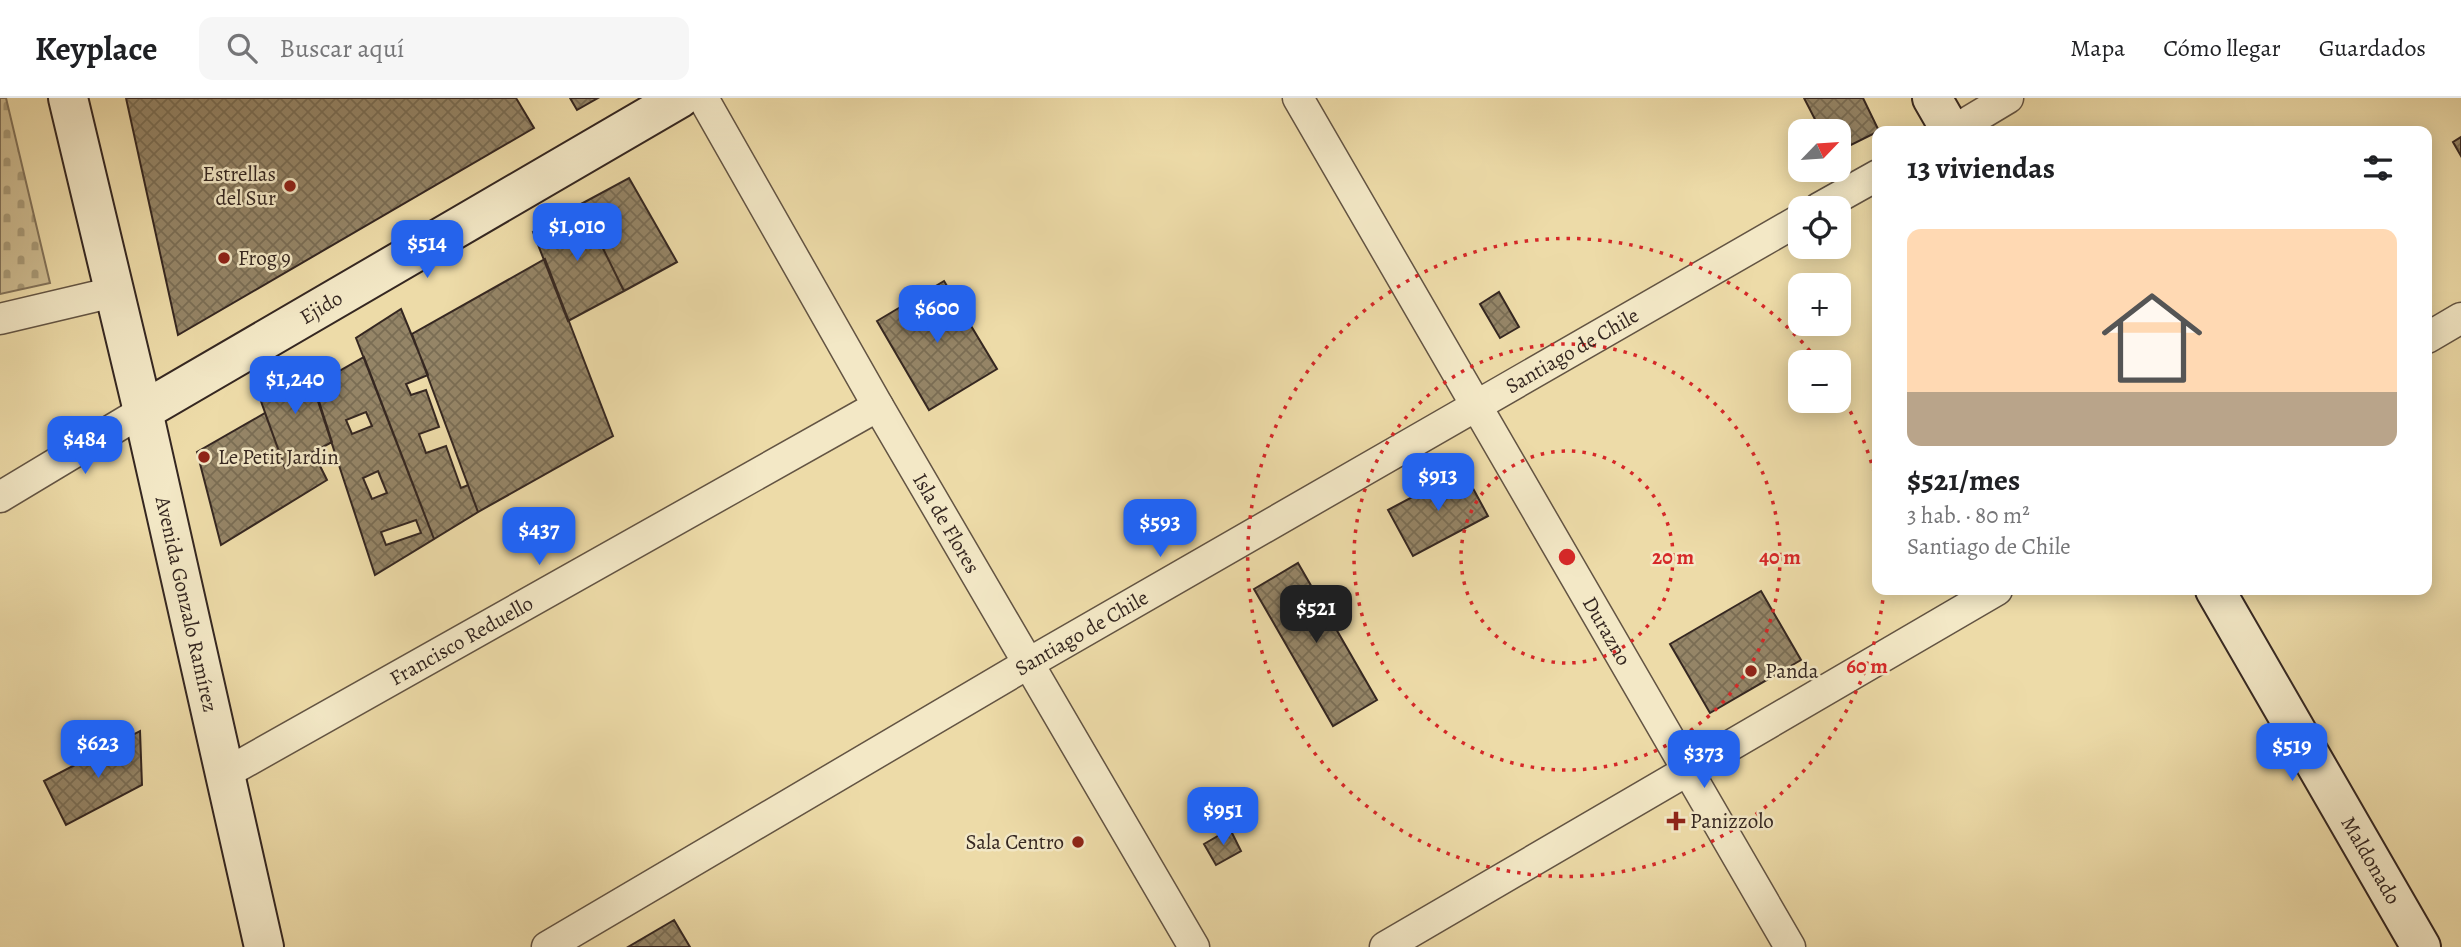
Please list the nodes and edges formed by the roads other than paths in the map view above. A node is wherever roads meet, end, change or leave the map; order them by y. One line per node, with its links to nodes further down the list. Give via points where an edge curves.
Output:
1 (68, 98): 12 (street, Avenida Gonzalo Ramírez)
2 (680, 98): 18 (street, Ejido)
3 (703, 98): 16 (street, Isla de Flores)
4 (1298, 98): 17 (street, Durazno)
5 (1931, 98): 7 (street)
6 (2008, 98): 8 (street)
7 (1949, 126)
8 (1960, 126)
9 (1872, 177): 10 (street)
10 (1840, 196)
11 (1788, 227): 17 (street, Santiago de Chile)
12 (114, 292): 14 (street); 18 (street, Avenida Gonzalo Ramírez)
13 (2461, 318): 15 (street)
14 (0, 319)
15 (2432, 335)
16 (878, 406): 22 (street, Isla de Flores); 24 (street, Francisco Reduello)
17 (1478, 406): 22 (street, Santiago de Chile); 23 (street, Durazno)
18 (143, 411): 19 (street, Ejido); 24 (street, Avenida Gonzalo Ramírez)
19 (0, 497)
20 (1988, 595): 23 (street)
21 (2218, 595): 30 (street, Maldonado)
22 (1029, 663): 25 (street, Santiago de Chile); 27 (street, Isla de Flores)
23 (1688, 770): 28 (street); 29 (street, Durazno)
24 (226, 773): 26 (street, Avenida Gonzalo Ramírez)
25 (557, 945)
26 (264, 947)
27 (1194, 947)
28 (1385, 947)
29 (1790, 947)
30 (2421, 947)

